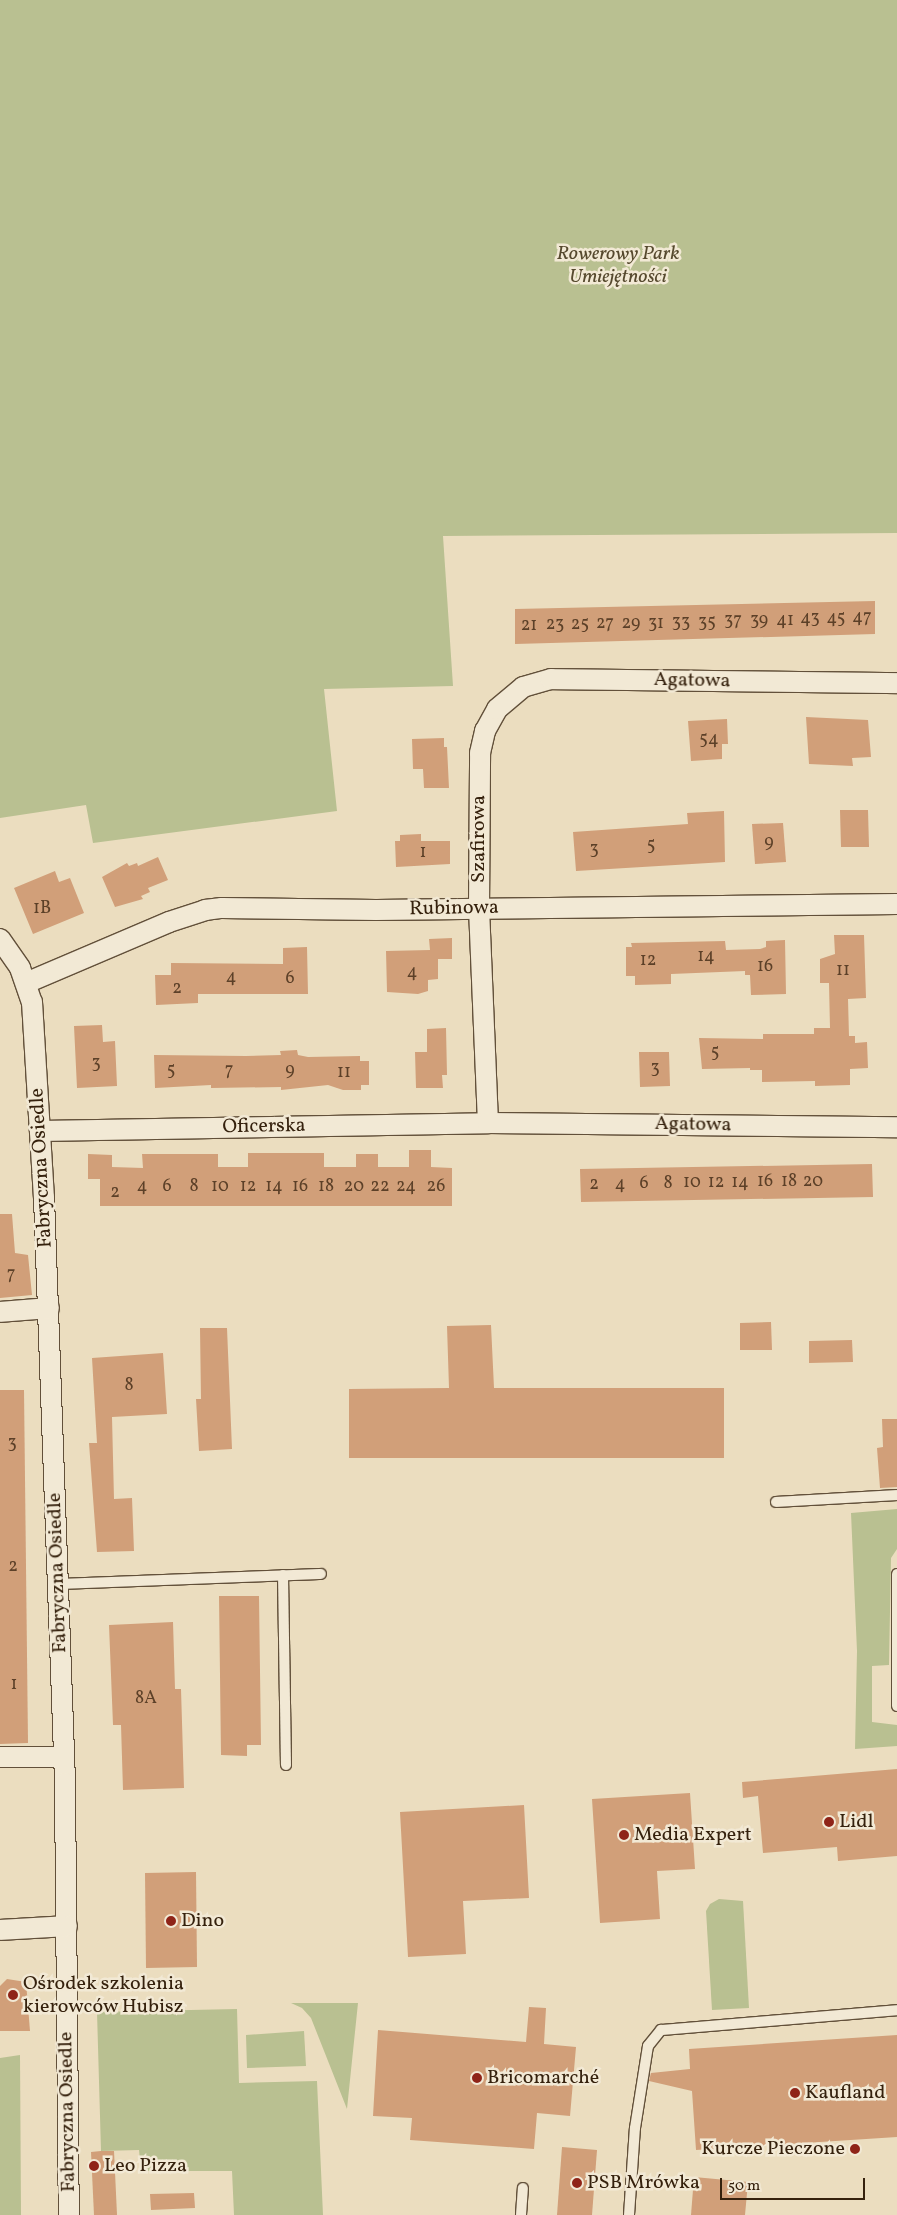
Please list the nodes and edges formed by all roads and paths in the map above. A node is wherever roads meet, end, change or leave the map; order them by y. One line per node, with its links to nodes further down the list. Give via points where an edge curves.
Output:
1 (897, 683): 2 (street, Agatowa, via 550,679 523,687)
2 (497, 709): 4 (street, Szafirowa, via 485,731 480,753)
3 (897, 904): 4 (street, Rubinowa)
4 (479, 908): 6 (street, Rubinowa, via 205,910); 7 (street, Szafirowa)
5 (0, 939): 6 (street, Fabryczna Osiedle)
6 (26, 983): 9 (street, Fabryczna Osiedle, via 33,1015)
7 (488, 1124): 8 (street, Agatowa); 9 (street, Oficerska)
8 (897, 1127)
9 (40, 1131): 10 (street, Fabryczna Osiedle)
10 (49, 1308): 11 (street); 17 (street, Fabryczna Osiedle)
11 (0, 1312)
12 (897, 1495): 13 (lane)
13 (776, 1502)
14 (321, 1574): 16 (lane)
15 (897, 1574): 18 (lane)
16 (283, 1575): 17 (lane); 21 (lane)
17 (58, 1584): 20 (street, Fabryczna Osiedle)
18 (897, 1706)
19 (0, 1757): 20 (street)
20 (64, 1757): 22 (street, Fabryczna Osiedle)
21 (286, 1765)
22 (67, 1926): 23 (street); 26 (street, Fabryczna Osiedle)
23 (0, 1930)
24 (897, 2010): 28 (lane, via 661,2030 648,2046 635,2128)
25 (523, 2188): 27 (lane)
26 (69, 2215)
27 (521, 2215)
28 (629, 2215)

